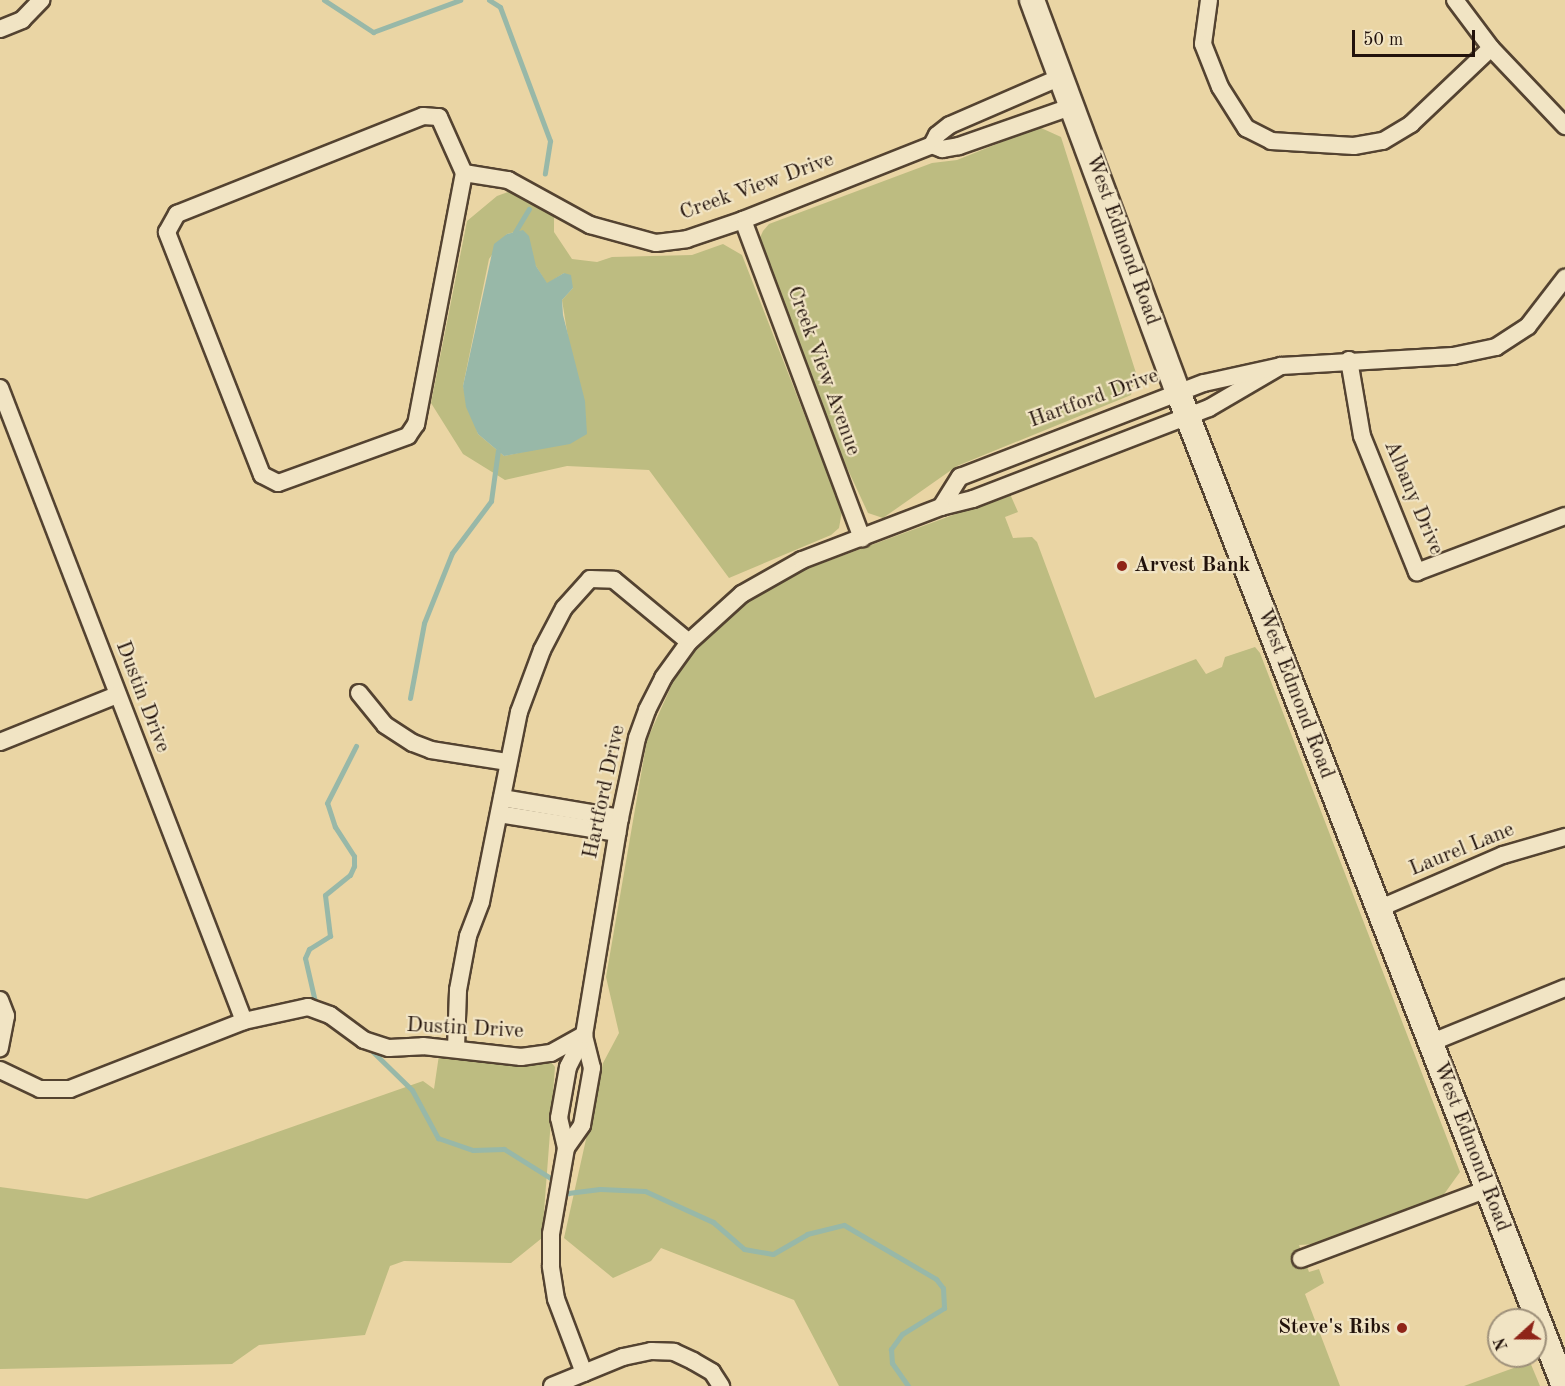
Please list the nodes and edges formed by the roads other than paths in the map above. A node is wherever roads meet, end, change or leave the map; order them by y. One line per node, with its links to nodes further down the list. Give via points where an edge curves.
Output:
1 (41, 0): 5 (street, via 22,20)
2 (1032, 0): 7 (main road, West Edmond Road)
3 (1209, 0): 6 (street, via 1203,44 1220,87 1246,128 1271,141 1354,146 1383,141 1411,124)
4 (1455, 0): 6 (street)
5 (0, 29)
6 (1491, 48): 9 (street)
7 (1061, 77): 8 (main road, West Edmond Road); 10 (street, Creek View Drive, via 1034,93 950,125)
8 (1073, 106): 10 (street, Creek View Drive, via 958,146); 17 (main road, West Edmond Road)
9 (1565, 126)
10 (932, 145): 12 (street, Creek View Drive)
11 (464, 173): 11 (street, via 439,117 423,116 177,214 167,232 262,475 278,483 408,436 416,424); 12 (street, Creek View Drive, via 508,180 590,225 656,243 687,240)
12 (743, 219): 21 (street, Creek View Avenue)
13 (1565, 278): 14 (street, Hartford Drive, via 1528,326 1496,347 1453,356)
14 (1349, 360): 15 (street, Hartford Drive); 20 (street, Albany Drive, via 1362,436 1417,572)
15 (1281, 366): 17 (street, Hartford Drive, via 1246,371); 18 (street, Hartford Drive, via 1253,385)
16 (0, 388): 24 (street, Dustin Drive)
17 (1178, 392): 18 (main road, West Edmond Road); 19 (street, Hartford Drive, via 960,477)
18 (1187, 416): 19 (street, Hartford Drive, via 973,499); 30 (main road, West Edmond Road)
19 (941, 507): 21 (street, Hartford Drive)
20 (1565, 516)
21 (862, 538): 22 (street, Hartford Drive, via 767,577 723,609)
22 (688, 642): 26 (street, via 614,580 590,579 564,608 542,650 519,712); 28 (street, Hartford Drive, via 647,710)
23 (359, 693): 26 (street, via 385,725 413,743 431,750)
24 (117, 695): 25 (street); 33 (street, Dustin Drive)
25 (0, 742)
26 (508, 762): 27 (street)
27 (501, 806): 28 (street); 37 (street, via 460,980)
28 (618, 825): 34 (street, Hartford Drive)
29 (1565, 837): 30 (street, Laurel Lane, via 1503,855)
30 (1378, 909): 35 (main road, West Edmond Road)
31 (1565, 988): 35 (street)
32 (0, 1000): 36 (street, via 6,1016)
33 (244, 1021): 37 (street, Dustin Drive, via 308,1007 330,1015 364,1040 389,1048); 38 (street, Dustin Drive, via 70,1089 40,1089)
34 (584, 1035): 37 (street, Dustin Drive, via 551,1053 520,1057); 39 (street, Hartford Drive, via 568,1067 559,1118); 39 (street, Hartford Drive, via 592,1068 582,1125)
35 (1430, 1043): 40 (main road, West Edmond Road)
36 (0, 1048)
37 (456, 1048)
38 (0, 1070)
39 (566, 1148): 42 (street, Hartford Drive, via 551,1234 551,1266 556,1299)
40 (1487, 1189): 41 (street); 45 (main road, West Edmond Road)
41 (1301, 1259)
42 (584, 1373): 43 (street); 44 (street, via 642,1353 674,1352 712,1372)
43 (552, 1386)
44 (721, 1386)
45 (1564, 1386)

